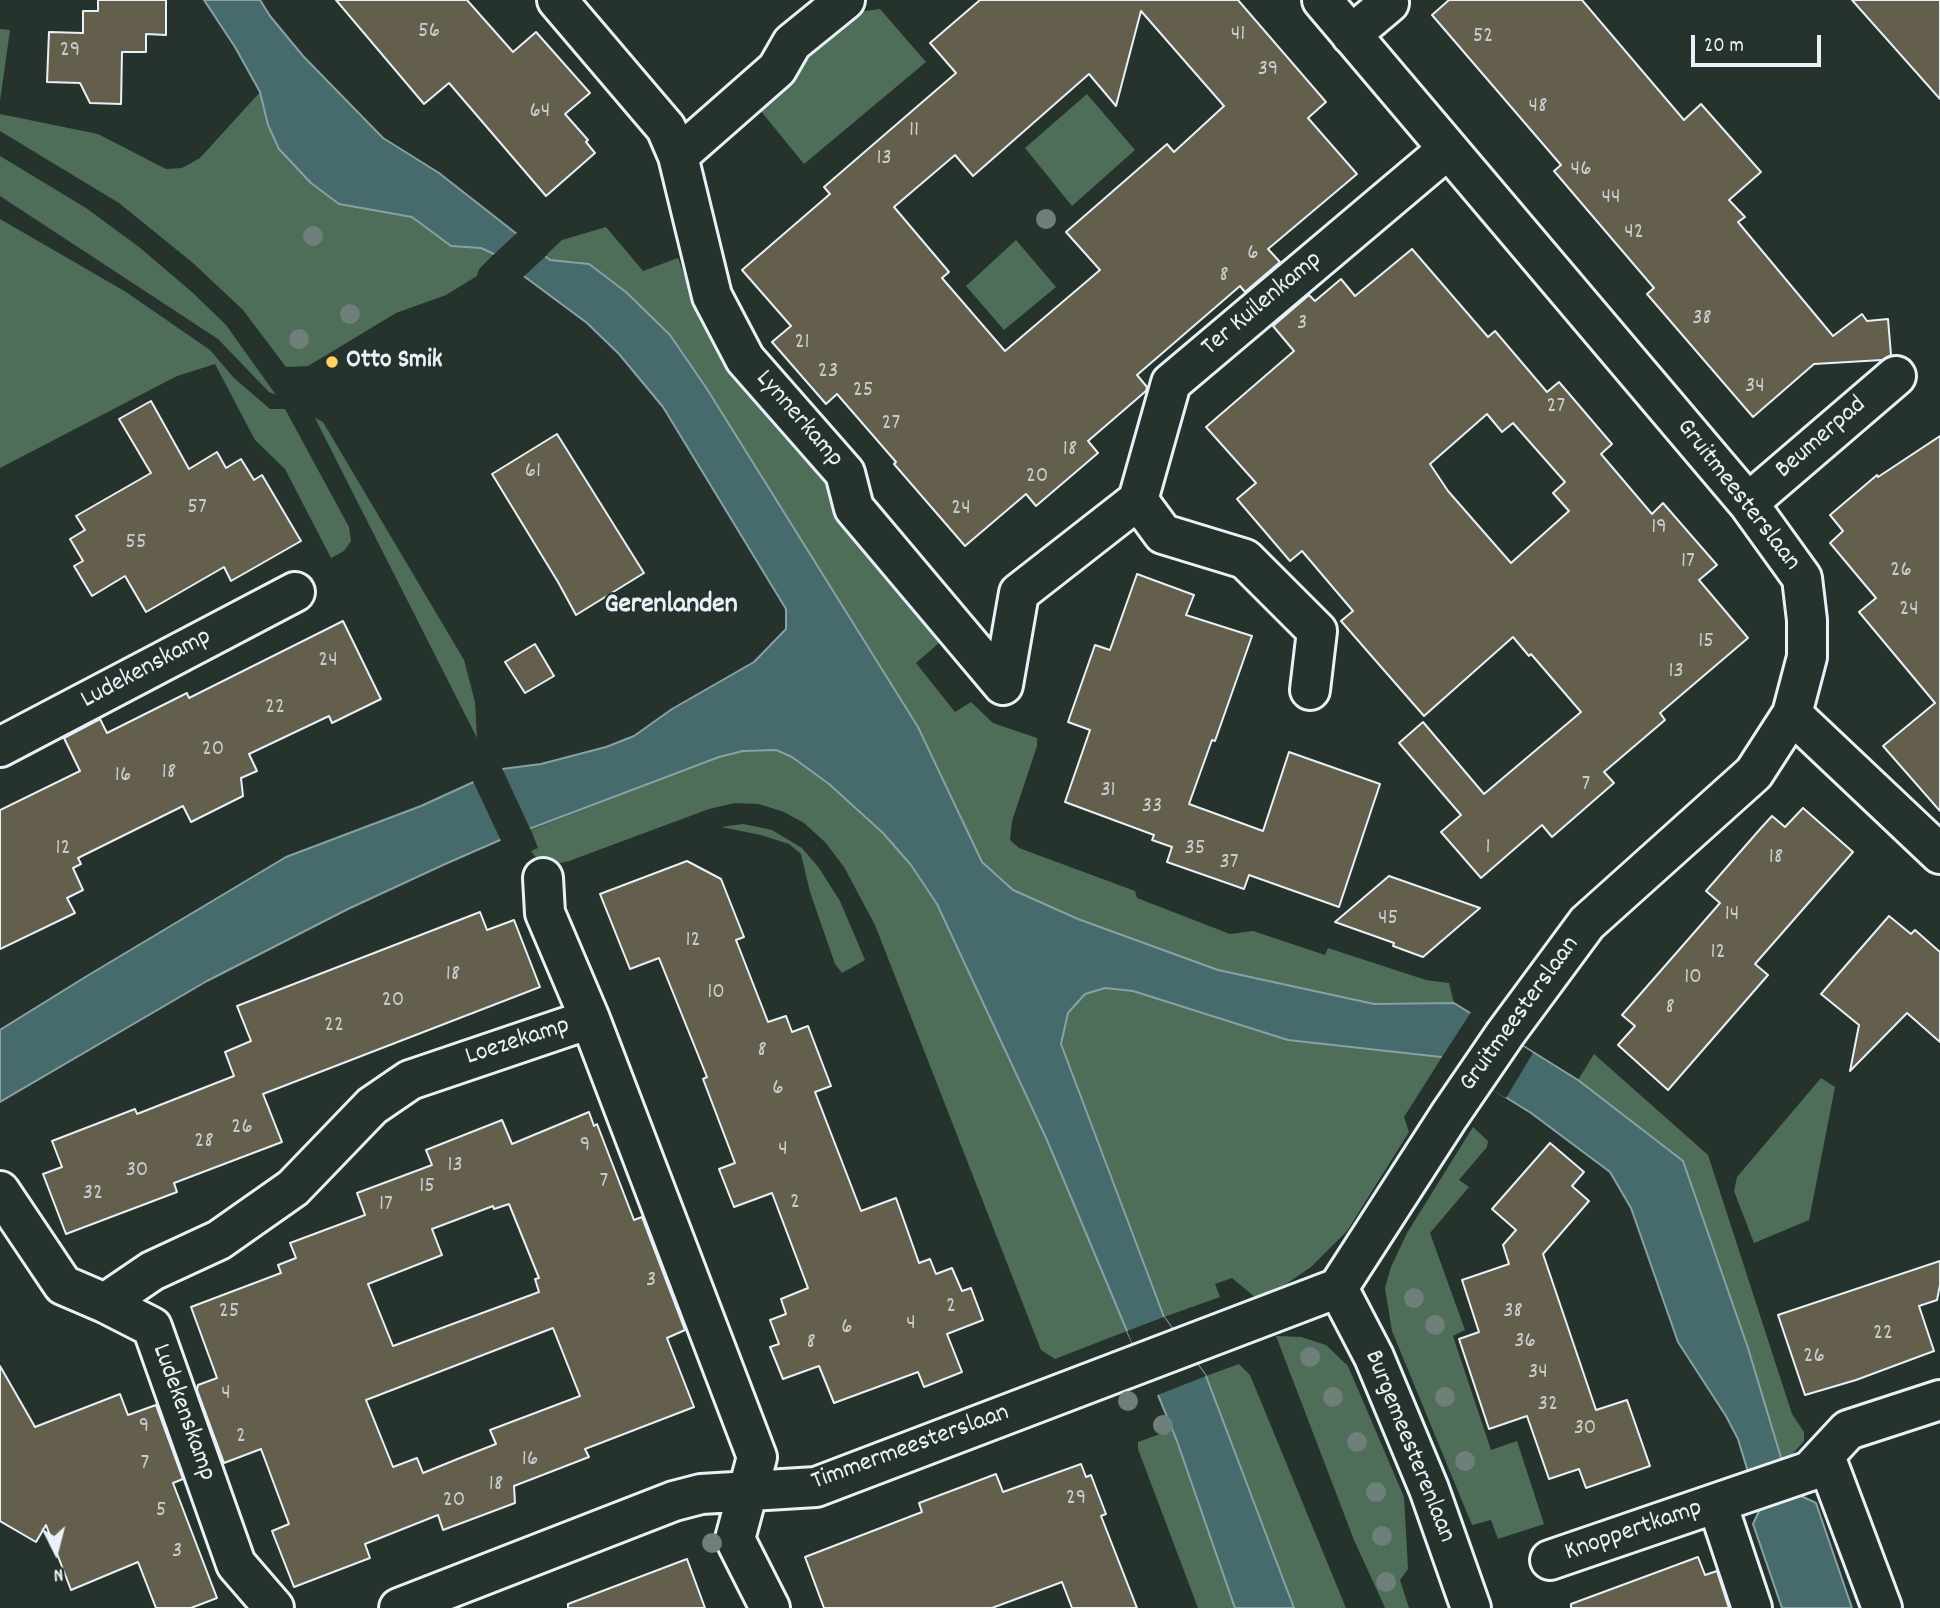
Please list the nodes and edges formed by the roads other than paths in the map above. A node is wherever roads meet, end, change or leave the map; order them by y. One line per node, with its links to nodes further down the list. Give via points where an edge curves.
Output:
1 (557, 0): 7 (street, Lynnerkamp, via 666,128)
2 (845, 0): 7 (street, via 792,43 777,69)
3 (1322, 0): 5 (street, Gruitmeesterslaan)
4 (1387, 0): 5 (street, via 1390,3)
5 (1352, 35): 6 (street, Gruitmeesterslaan)
6 (1448, 149): 9 (street, Ter Kuilenkamp, via 1171,383); 10 (street, Gruitmeesterslaan)
7 (678, 156): 9 (street, Lynnerkamp, via 712,296 745,359 845,473 854,508 1003,685 1019,593)
8 (1896, 376): 10 (street, Beumerpad)
9 (1138, 500): 12 (street, via 1163,534 1245,559 1317,631)
10 (1748, 503): 13 (street, Gruitmeesterslaan, via 1802,578 1807,657)
11 (295, 592): 14 (street, Ludekenskamp)
12 (1310, 690)
13 (1792, 714): 15 (street); 19 (street, Gruitmeesterslaan, via 1754,773 1587,923 1504,1034)
14 (0, 747)
15 (1940, 854)
16 (543, 878): 17 (street, via 545,913)
17 (590, 1018): 20 (street, Loezekamp, via 410,1080 372,1106 293,1188 219,1240 152,1271); 23 (street, Loezekamp, via 757,1457)
18 (0, 1191): 20 (street, Ludekenskamp, via 63,1285)
19 (1338, 1288): 23 (street, Timmermeesterslaan, via 816,1487); 29 (street, Burgemeesterenlaan, via 1374,1357 1429,1489)
20 (104, 1303): 26 (street, Ludekenskamp, via 152,1327 236,1564)
21 (1940, 1400): 22 (street, Knoppertkamp, via 1849,1430)
22 (1817, 1464): 24 (street, Knoppertkamp); 31 (street)
23 (748, 1491): 27 (street, Timmermeesterslaan, via 701,1493 674,1501); 28 (street, Loezekamp, via 735,1539)
24 (1734, 1498): 25 (street, Knoppertkamp); 30 (street, Knoppertkamp)
25 (1550, 1560)
26 (274, 1608)
27 (399, 1608)
28 (769, 1608)
29 (1471, 1608)
30 (1752, 1608)
31 (1882, 1608)

